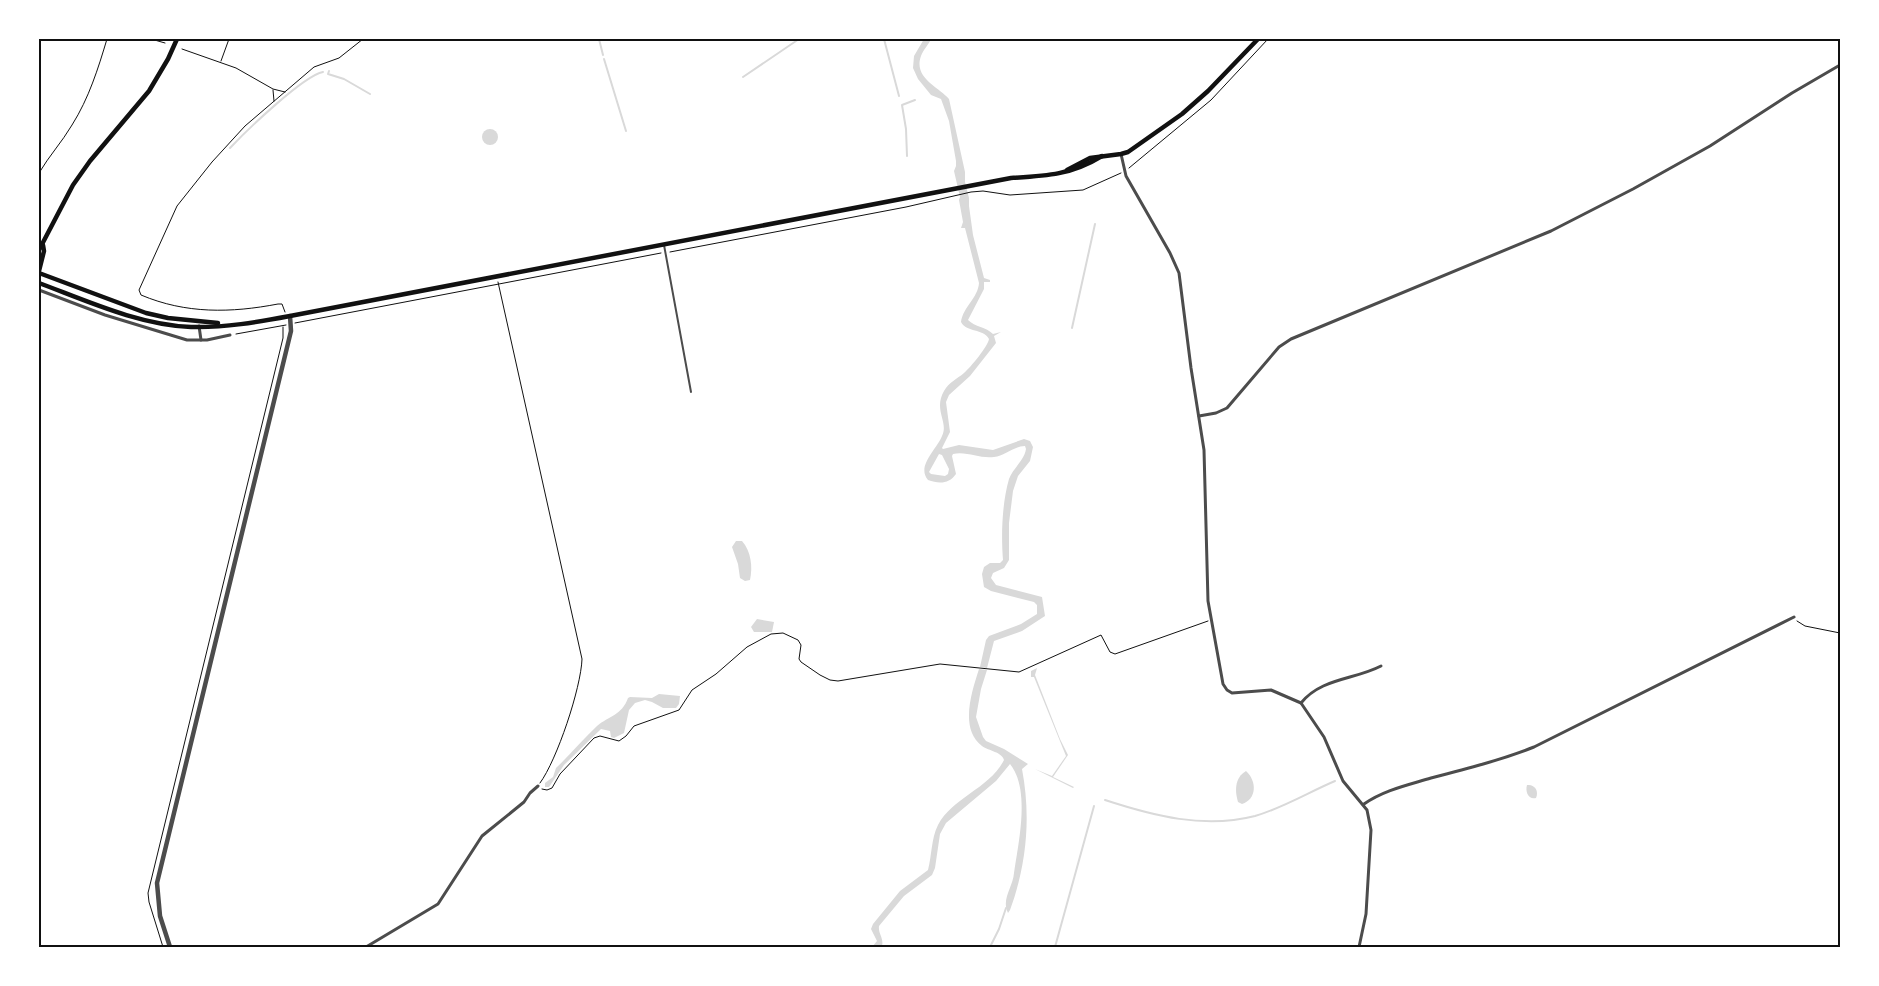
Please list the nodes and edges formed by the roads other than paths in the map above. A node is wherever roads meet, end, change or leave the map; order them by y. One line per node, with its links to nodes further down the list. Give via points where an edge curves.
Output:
1 (177, 39): 5 (main road, via 149,92 90,161 74,185)
2 (1258, 39): 4 (main road, via 1182,114)
3 (1840, 65): 16 (street, via 1701,150 1551,231 1291,339 1279,347 1227,408)
4 (1122, 154): 6 (main road, via 1102,156 1085,166 1045,176 1011,178); 16 (street, via 1125,171 1179,273)
5 (43, 245): 7 (main road); 8 (main road)
6 (664, 245): 11 (main road); 15 (lane)
7 (39, 250)
8 (39, 272): 12 (main road, via 146,313)
9 (39, 282): 12 (main road, via 148,321)
10 (39, 290): 14 (street, via 162,333)
11 (288, 316): 12 (main road, via 232,325); 22 (street, via 291,324 289,340 157,883 160,916)
12 (199, 324): 14 (street)
13 (230, 336): 14 (street)
14 (201, 340)
15 (691, 392)
16 (1199, 416): 19 (street, via 1204,450 1206,572 1223,684 1232,693 1271,690)
17 (1794, 617): 21 (street, via 1534,747 1399,787)
18 (1381, 666): 19 (street, via 1322,686)
19 (1301, 702): 21 (street, via 1324,737 1342,781)
20 (538, 786): 23 (street, via 524,802 482,836 438,904)
21 (1364, 804): 24 (street, via 1371,830 1366,914)
22 (170, 947)
23 (366, 947)
24 (1359, 947)

